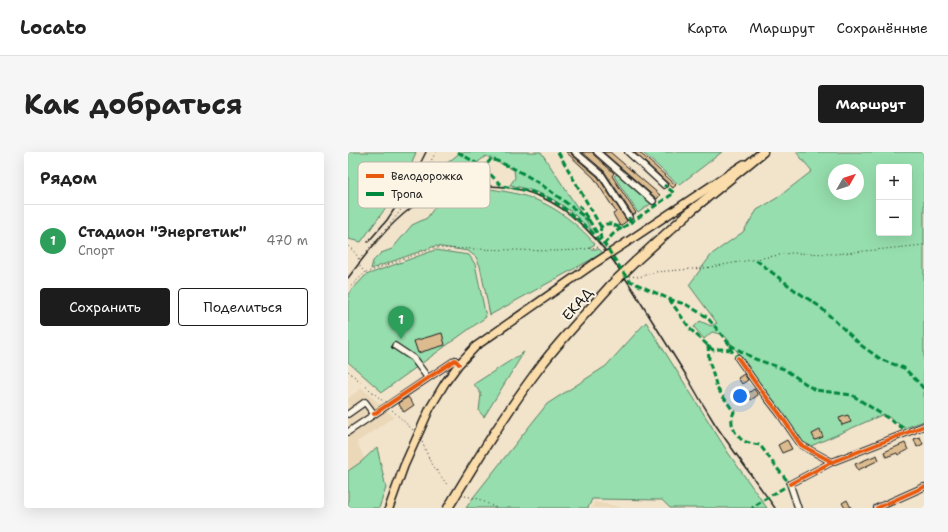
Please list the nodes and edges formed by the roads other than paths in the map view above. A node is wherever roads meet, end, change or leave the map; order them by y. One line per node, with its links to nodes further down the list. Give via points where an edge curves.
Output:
1 (576, 152): 7 (street, via 601,174)
2 (597, 152): 6 (street)
3 (628, 152): 5 (street)
4 (761, 153): 10 (main road, bridge, via 476,346); 19 (highway, ЕКАД, bridge, via 692,210 611,285 544,363 483,451)
5 (664, 185)
6 (653, 201)
7 (629, 217)
8 (395, 346): 11 (street, via 413,358)
9 (738, 358): 16 (street, via 801,445)
10 (459, 364): 11 (street, via 455,360); 18 (main road, via 437,395)
11 (428, 378): 13 (street)
12 (348, 414): 13 (street, via 365,402)
13 (374, 414): 15 (street)
14 (924, 426): 16 (street)
15 (348, 432)
16 (832, 462): 20 (street, via 790,484)
17 (924, 487): 21 (street)
18 (389, 508)
19 (448, 508)
20 (798, 508)
21 (877, 508)

